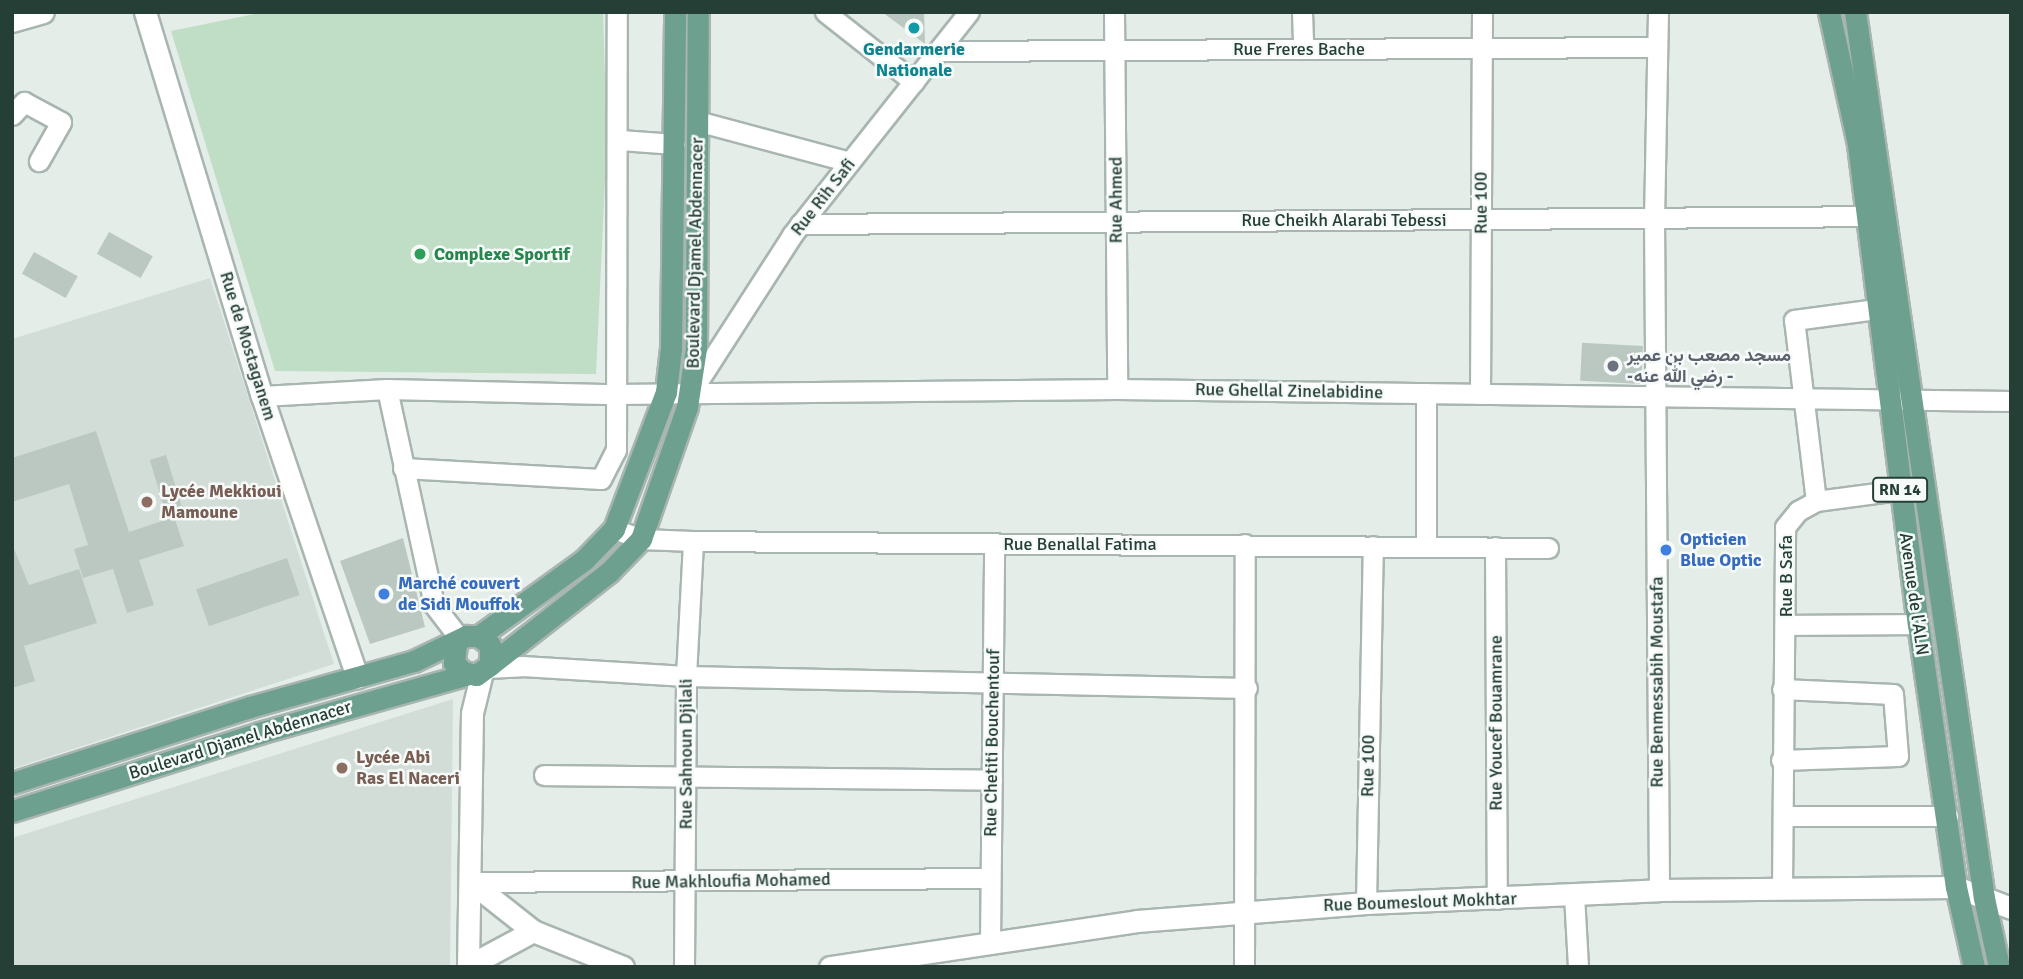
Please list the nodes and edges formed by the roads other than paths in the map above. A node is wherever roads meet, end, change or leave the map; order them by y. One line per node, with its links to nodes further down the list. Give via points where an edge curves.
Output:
1 (43, 12): 14 (street)
2 (145, 12): 41 (street, Rue de Mostaganem)
3 (617, 12): 23 (street)
4 (675, 12): 24 (main road, Boulevard Djamel Abdennacer)
5 (698, 12): 22 (main road, Boulevard Djamel Abdennacer)
6 (825, 12): 20 (street)
7 (969, 12): 19 (street, Rue Rih Safi)
8 (1114, 12): 18 (street, Rue Ahmed)
9 (1303, 12): 17 (street)
10 (1482, 12): 16 (street, Rue 100)
11 (1658, 12): 15 (street, Rue Benmessabih Moustafa)
12 (1829, 12): 28 (main road, Avenue de l'ALN / RN 14, via 1849,91)
13 (1855, 12): 27 (main road, Avenue de l'ALN / RN 14)
14 (12, 21)
15 (1657, 47): 16 (street, Rue Freres Bache); 29 (street, Rue Benmessabih Moustafa)
16 (1482, 48): 17 (street, Rue Freres Bache); 30 (street, Rue 100)
17 (1303, 49): 18 (street, Rue Freres Bache)
18 (1115, 50): 19 (street, Rue Freres Bache); 31 (street, Rue Ahmed)
19 (940, 51): 20 (street, Rue Rih Safi)
20 (914, 82): 26 (street, Rue Rih Safi)
21 (12, 115): 25 (street, via 24,102 61,122)
22 (697, 121): 26 (street); 37 (main road, Boulevard Djamel Abdennacer, via 696,348)
23 (620, 139): 24 (street); 39 (street)
24 (675, 144): 36 (main road, Boulevard Djamel Abdennacer)
25 (39, 161)
26 (850, 162): 32 (street, Rue Rih Safi)
27 (1887, 216): 28 (street, Rue Cheikh Alarabi Tebessi); 45 (main road, Avenue de l'ALN / RN 14)
28 (1864, 217): 29 (street, Rue Cheikh Alarabi Tebessi); 33 (main road, Avenue de l'ALN / RN 14)
29 (1654, 218): 30 (street, Rue Cheikh Alarabi Tebessi); 42 (street, Rue Benmessabih Moustafa)
30 (1481, 219): 31 (street, Rue Cheikh Alarabi Tebessi); 40 (street, Rue 100)
31 (1116, 222): 32 (street, Rue Cheikh Alarabi Tebessi); 35 (street, Rue Ahmed)
32 (800, 224): 37 (street, Rue Rih Safi)
33 (1876, 309): 43 (street, via 1794,320); 44 (main road, Avenue de l'ALN / RN 14)
34 (387, 389): 39 (street, Rue Ghellal Zinelabidine); 41 (street, Rue Ghellal Zinelabidine); 47 (street)
35 (1117, 389): 37 (street, Rue Ghellal Zinelabidine); 38 (street, Rue Ghellal Zinelabidine)
36 (666, 392): 37 (street, Rue Ghellal Zinelabidine); 39 (street, Rue Ghellal Zinelabidine); 50 (main road, Boulevard Djamel Abdennacer)
37 (691, 392): 51 (main road, Boulevard Djamel Abdennacer)
38 (1426, 393): 40 (street, Rue Ghellal Zinelabidine); 56 (street)
39 (615, 394): 47 (street, via 616,450 601,478)
40 (1480, 394): 42 (street, Rue Ghellal Zinelabidine)
41 (262, 396): 64 (street, Rue de Mostaganem)
42 (1655, 397): 43 (street, Rue Ghellal Zinelabidine); 89 (street, Rue Benmessabih Moustafa)
43 (1806, 399): 44 (street, Rue Ghellal Zinelabidine); 49 (street)
44 (1888, 400): 45 (street, Rue Ghellal Zinelabidine); 48 (main road, Avenue de l'ALN / RN 14)
45 (1912, 400): 46 (street, Rue Ghellal Zinelabidine); 91 (main road, Avenue de l'ALN / RN 14)
46 (2011, 401)
47 (403, 468): 61 (street, via 434,605)
48 (1900, 490): 49 (street); 59 (main road, Avenue de l'ALN / RN 14)
49 (1816, 501): 60 (street, Rue B Safa, via 1798,510 1785,527)
50 (614, 529): 51 (street, Rue Benallal Fatima); 61 (main road, Boulevard Djamel Abdennacer, via 584,560)
51 (641, 539): 52 (street, Rue Benallal Fatima); 62 (main road, Boulevard Djamel Abdennacer, via 609,572)
52 (693, 541): 53 (street, Rue Benallal Fatima); 63 (street, Rue Sahnoun Djilali)
53 (994, 543): 54 (street, Rue Benallal Fatima); 65 (street, Rue Chetiti Bouchentouf)
54 (1245, 544): 55 (street, Rue Benallal Fatima); 66 (street)
55 (1373, 546): 56 (street, Rue Benallal Fatima); 93 (street, Rue 100)
56 (1426, 547): 57 (street, Rue Benallal Fatima)
57 (1495, 547): 58 (street, Rue Benallal Fatima); 92 (street, Rue Youcef Bouamrane)
58 (1548, 548)
59 (1918, 624): 60 (street); 83 (main road, Avenue de l'ALN / RN 14)
60 (1785, 625): 67 (street, Rue B Safa)
61 (465, 639): 62 (main road, via 452,656); 62 (main road, via 490,645); 64 (main road, Boulevard Djamel Abdennacer, via 425,658)
62 (474, 671): 63 (street, via 522,666); 70 (main road, Boulevard Djamel Abdennacer); 85 (street)
63 (686, 676): 65 (street); 77 (street, Rue Sahnoun Djilali)
64 (357, 677): 68 (main road, Boulevard Djamel Abdennacer)
65 (992, 682): 66 (street); 78 (street, Rue Chetiti Bouchentouf)
66 (1247, 688): 95 (street)
67 (1782, 690): 73 (street, Rue B Safa); 73 (street, via 1893,694 1898,756)
68 (250, 707): 69 (main road, Boulevard Djamel Abdennacer); 70 (main road, via 247,720)
69 (200, 723): 71 (main road, Boulevard Djamel Abdennacer); 72 (main road, via 198,734)
70 (259, 733): 72 (main road, Boulevard Djamel Abdennacer)
71 (149, 739): 74 (main road, via 160,749); 75 (main road, Boulevard Djamel Abdennacer)
72 (208, 749): 74 (main road, Boulevard Djamel Abdennacer)
73 (1782, 760): 82 (street, Rue B Safa)
74 (160, 764): 80 (main road, Boulevard Djamel Abdennacer)
75 (44, 772): 79 (main road, Boulevard Djamel Abdennacer); 80 (main road, via 56,786)
76 (544, 775): 77 (street)
77 (685, 777): 78 (street); 86 (street, Rue Sahnoun Djilali)
78 (992, 780): 84 (street, Rue Chetiti Bouchentouf)
79 (12, 783)
80 (52, 799): 81 (main road, Boulevard Djamel Abdennacer)
81 (12, 811)
82 (1783, 816): 83 (street); 88 (street, Rue B Safa)
83 (1948, 816): 87 (main road, Avenue de l'ALN / RN 14)
84 (990, 878): 86 (street, Rue Makhloufia Mohamed); 97 (street, Rue Chetiti Bouchentouf)
85 (471, 881): 86 (street, Rue Makhloufia Mohamed); 96 (street); 98 (street)
86 (685, 882): 101 (street, Rue Sahnoun Djilali)
87 (1956, 887): 88 (street, Rue Boumeslout Mokhtar); 91 (street, Rue Boumeslout Mokhtar); 104 (main road, Avenue de l'ALN / RN 14)
88 (1782, 888): 89 (street, Rue Boumeslout Mokhtar)
89 (1659, 890): 90 (street, Rue Boumeslout Mokhtar)
90 (1574, 895): 92 (street, Rue Boumeslout Mokhtar); 103 (street)
91 (1984, 898): 94 (street, Rue Boumeslout Mokhtar); 105 (main road, Avenue de l'ALN / RN 14)
92 (1497, 899): 93 (street, Rue Boumeslout Mokhtar)
93 (1366, 903): 95 (street, Rue Boumeslout Mokhtar)
94 (2011, 908)
95 (1242, 912): 97 (street, Rue Boumeslout Mokhtar, via 1136,921); 102 (street)
96 (533, 931): 98 (street); 100 (street)
97 (990, 943): 99 (street, Rue Boumeslout Mokhtar)
98 (468, 966)
99 (841, 966)
100 (623, 967)
101 (684, 967)
102 (1244, 967)
103 (1577, 967)
104 (1974, 967)
105 (1998, 967)

